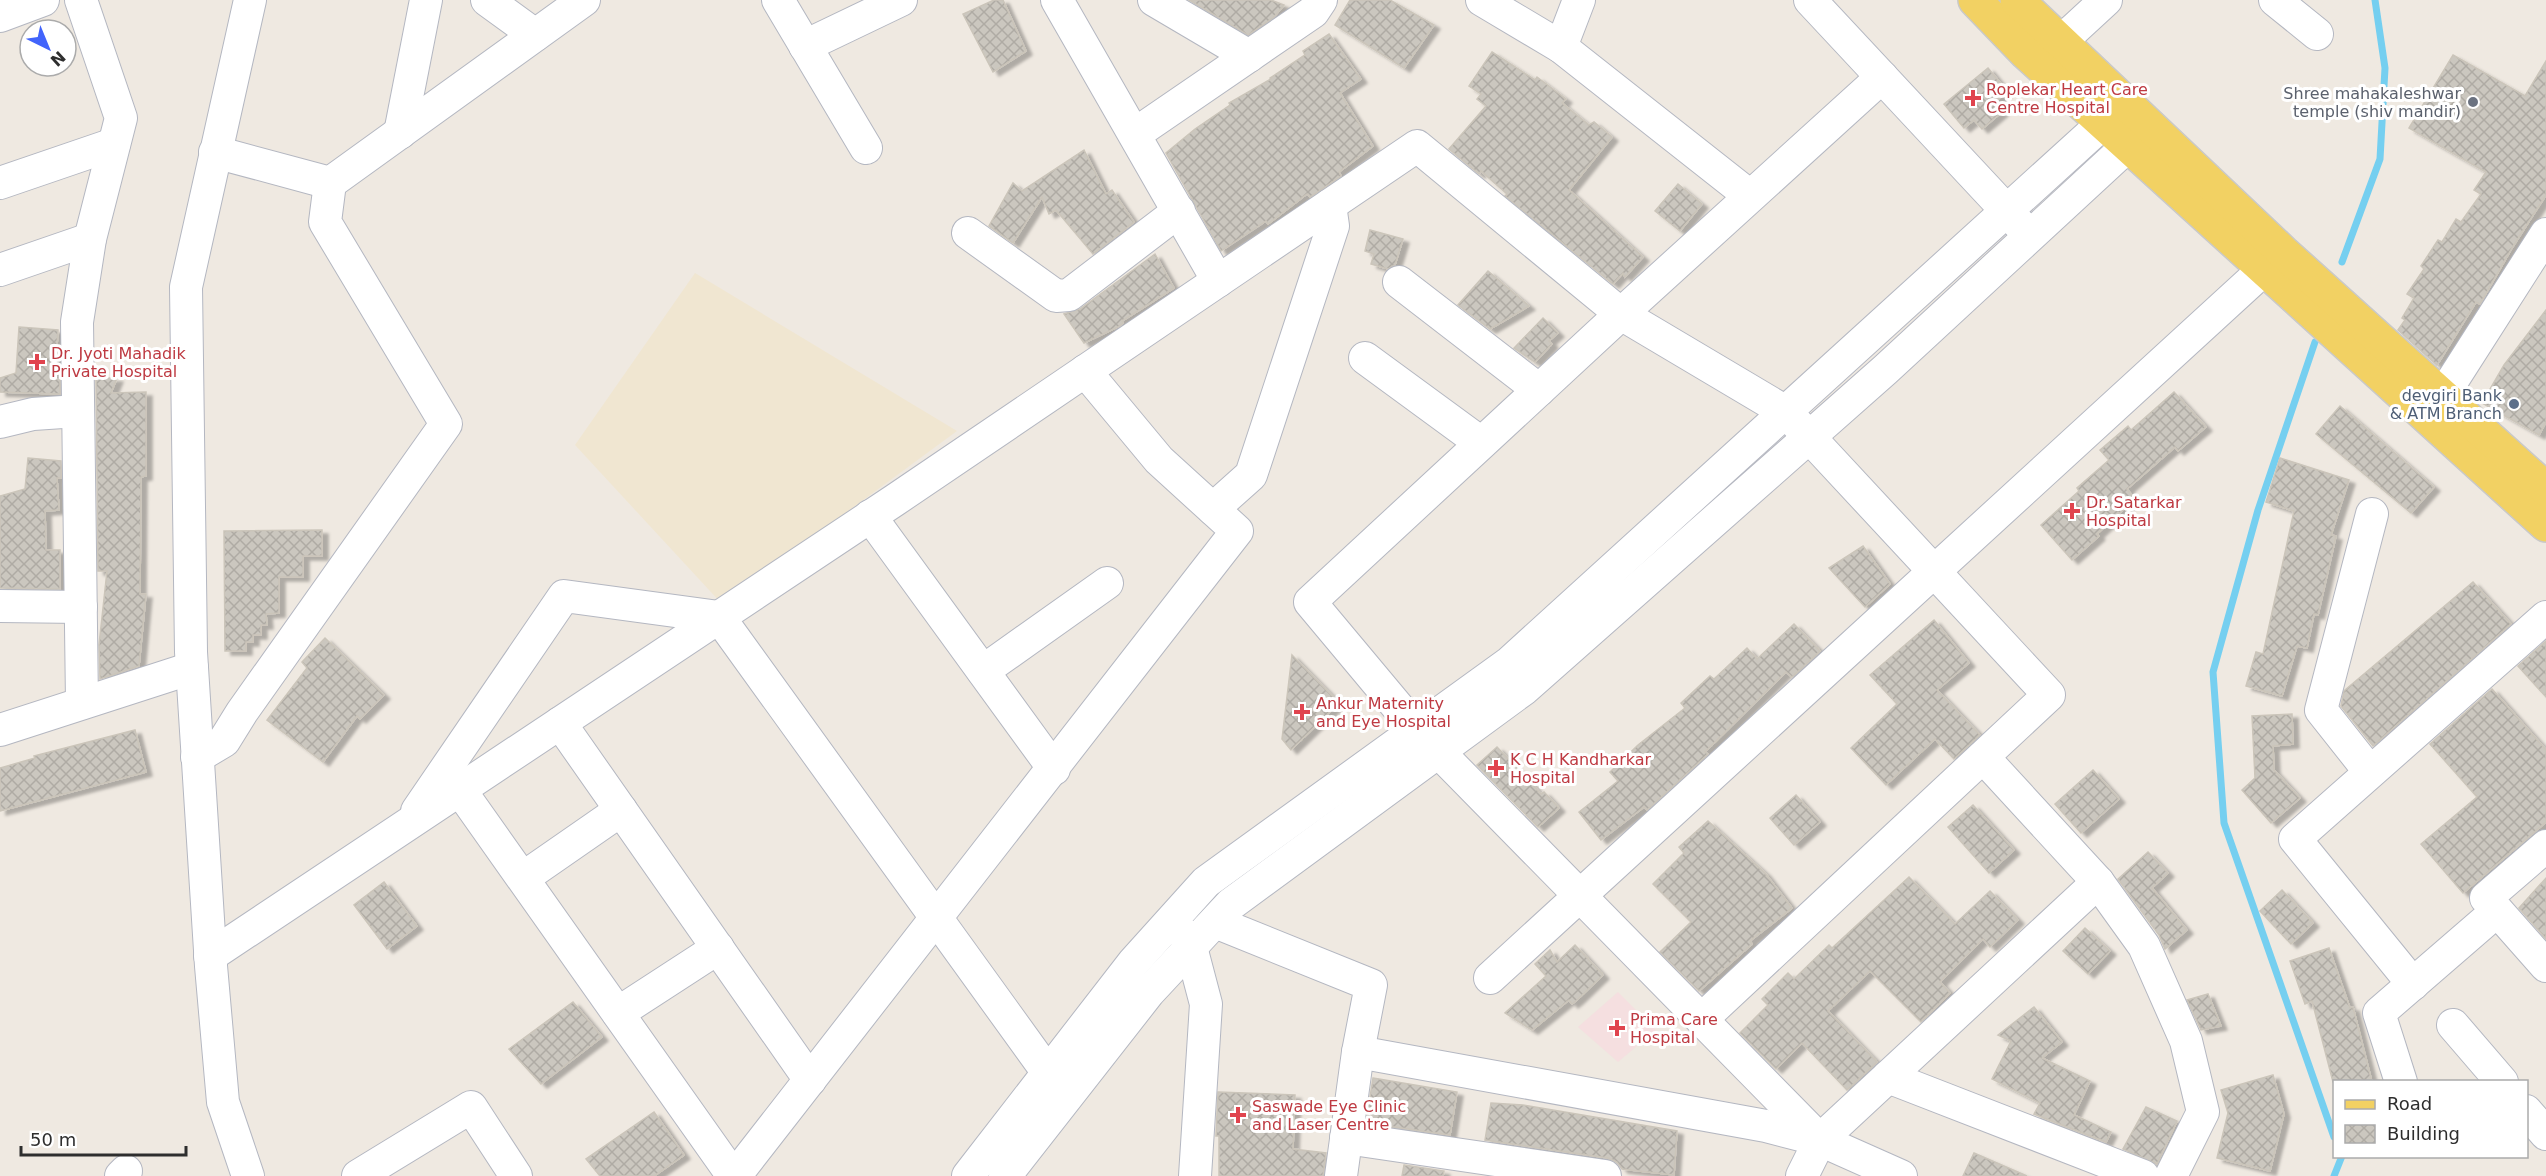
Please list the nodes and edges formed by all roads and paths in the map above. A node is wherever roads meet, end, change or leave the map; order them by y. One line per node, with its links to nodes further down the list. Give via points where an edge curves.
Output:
1 (44, 0): 19 (street)
2 (81, 0): 31 (street, via 121,118)
3 (250, 0): 33 (street)
4 (426, 0): 28 (street)
5 (487, 0): 21 (street)
6 (584, 0): 21 (street)
7 (778, 0): 22 (street)
8 (901, 0): 22 (street)
9 (1057, 0): 29 (street)
10 (1154, 0): 25 (street)
11 (1321, 0): 25 (street, via 1313,12)
12 (1482, 0): 23 (street)
13 (1579, 0): 23 (street)
14 (1810, 0): 26 (street)
15 (1975, 0): 24 (main road)
16 (2017, 0): 24 (main road)
17 (2106, 0): 24 (street)
18 (2275, 0): 20 (street)
19 (0, 16)
20 (2317, 34)
21 (535, 35): 28 (street)
22 (805, 46): 32 (street)
23 (1561, 47): 36 (street)
24 (2049, 53): 27 (main road)
25 (1249, 56): 29 (street)
26 (1882, 77): 36 (street); 39 (street)
27 (2114, 113): 30 (main road); 39 (street)
28 (399, 133): 35 (street)
29 (1135, 134): 38 (street)
30 (2138, 136): 41 (street); 44 (main road)
31 (114, 144): 34 (street); 42 (street)
32 (866, 148)
33 (215, 152): 35 (street); 69 (street, via 186,287)
34 (0, 183)
35 (330, 183): 76 (street, via 325,222 446,424 224,741)
36 (1750, 196): 48 (street)
37 (1330, 205): 46 (street); 48 (street, via 1416,146); 59 (street, via 1333,226 1251,475)
38 (1179, 211): 40 (street, via 1063,297 1056,296); 46 (street)
39 (2007, 211): 41 (street); 54 (street)
40 (968, 233)
41 (2030, 236): 56 (street)
42 (90, 239): 45 (street); 53 (street, via 76,322)
43 (2543, 243): 52 (street)
44 (2273, 260): 52 (main road); 63 (street)
45 (0, 270)
46 (1218, 281): 50 (street)
47 (1399, 282): 51 (street)
48 (1621, 314): 51 (street); 54 (street)
49 (1365, 358): 57 (street)
50 (1085, 371): 59 (street, via 1159,460); 61 (street)
51 (1539, 390): 57 (street)
52 (2435, 407): 58 (main road); 62 (main road)
53 (78, 411): 55 (street, via 33,414); 66 (street)
54 (1786, 412): 56 (street); 74 (street, via 1509,663)
55 (0, 422)
56 (1809, 437): 63 (street); 75 (street, via 1524,689)
57 (1481, 443): 74 (street, via 1310,602)
58 (2546, 489)
59 (1213, 509): 78 (street, via 1237,531)
60 (2372, 514): 79 (street, via 2321,710)
61 (870, 516): 67 (street); 70 (street)
62 (2546, 525)
63 (1934, 571): 77 (street, via 2049,695); 86 (street)
64 (1107, 583): 70 (street)
65 (0, 606): 66 (street)
66 (81, 608): 71 (street)
67 (719, 617): 72 (street); 82 (street, via 564,596); 89 (street)
68 (2546, 617): 79 (street)
69 (192, 668): 71 (street); 76 (street)
70 (983, 671): 78 (street)
71 (82, 704): 73 (street)
72 (560, 723): 80 (street); 81 (street)
73 (0, 730)
74 (1417, 730): 75 (street); 88 (street, via 1206,882)
75 (1439, 752): 86 (street); 90 (street, via 1231,904)
76 (198, 757): 93 (street)
77 (1983, 757): 85 (street); 98 (street)
78 (1054, 769): 89 (street)
79 (2370, 772): 96 (street, via 2295,839)
80 (460, 790): 82 (street); 84 (street)
81 (621, 810): 84 (street); 92 (street)
82 (408, 825): 93 (street)
83 (2546, 846): 87 (street, via 2486,898)
84 (523, 878): 97 (street)
85 (2098, 882): 102 (street); 123 (street, via 2144,946 2186,1041 2203,1112)
86 (1579, 894): 95 (street); 98 (street)
87 (2497, 910): 94 (street); 96 (street)
88 (1174, 918): 91 (street); 101 (street, via 1133,963)
89 (936, 920): 101 (street); 103 (street)
90 (1215, 922): 91 (street); 100 (street, via 1371,985)
91 (1191, 947): 106 (street, via 1149,992); 117 (street, via 1206,1004)
92 (718, 948): 97 (street); 103 (street)
93 (210, 956): 111 (street, via 223,1102)
94 (2546, 966)
95 (1490, 978)
96 (2413, 984): 104 (street, via 2379,1013)
97 (618, 1013): 114 (street)
98 (1702, 1019): 110 (street)
99 (2453, 1025): 105 (street)
100 (1358, 1052): 109 (street); 110 (street, via 1766,1126)
101 (1048, 1073): 106 (street); 115 (street)
102 (1888, 1077): 110 (street); 122 (street)
103 (810, 1080): 114 (street)
104 (2400, 1080)
105 (2500, 1080)
106 (1066, 1098): 116 (street)
107 (2528, 1113): 108 (street)
108 (2546, 1134)
109 (1346, 1138): 118 (street); 119 (street)
110 (1820, 1140): 120 (street); 121 (street)
111 (248, 1176)
112 (358, 1176): 113 (street, via 471,1107)
113 (516, 1176)
114 (734, 1176)
115 (968, 1176)
116 (1005, 1176)
117 (1195, 1176)
118 (1341, 1176)
119 (1605, 1176)
120 (1802, 1176)
121 (1901, 1176)
122 (2143, 1176)
123 (2171, 1176)

